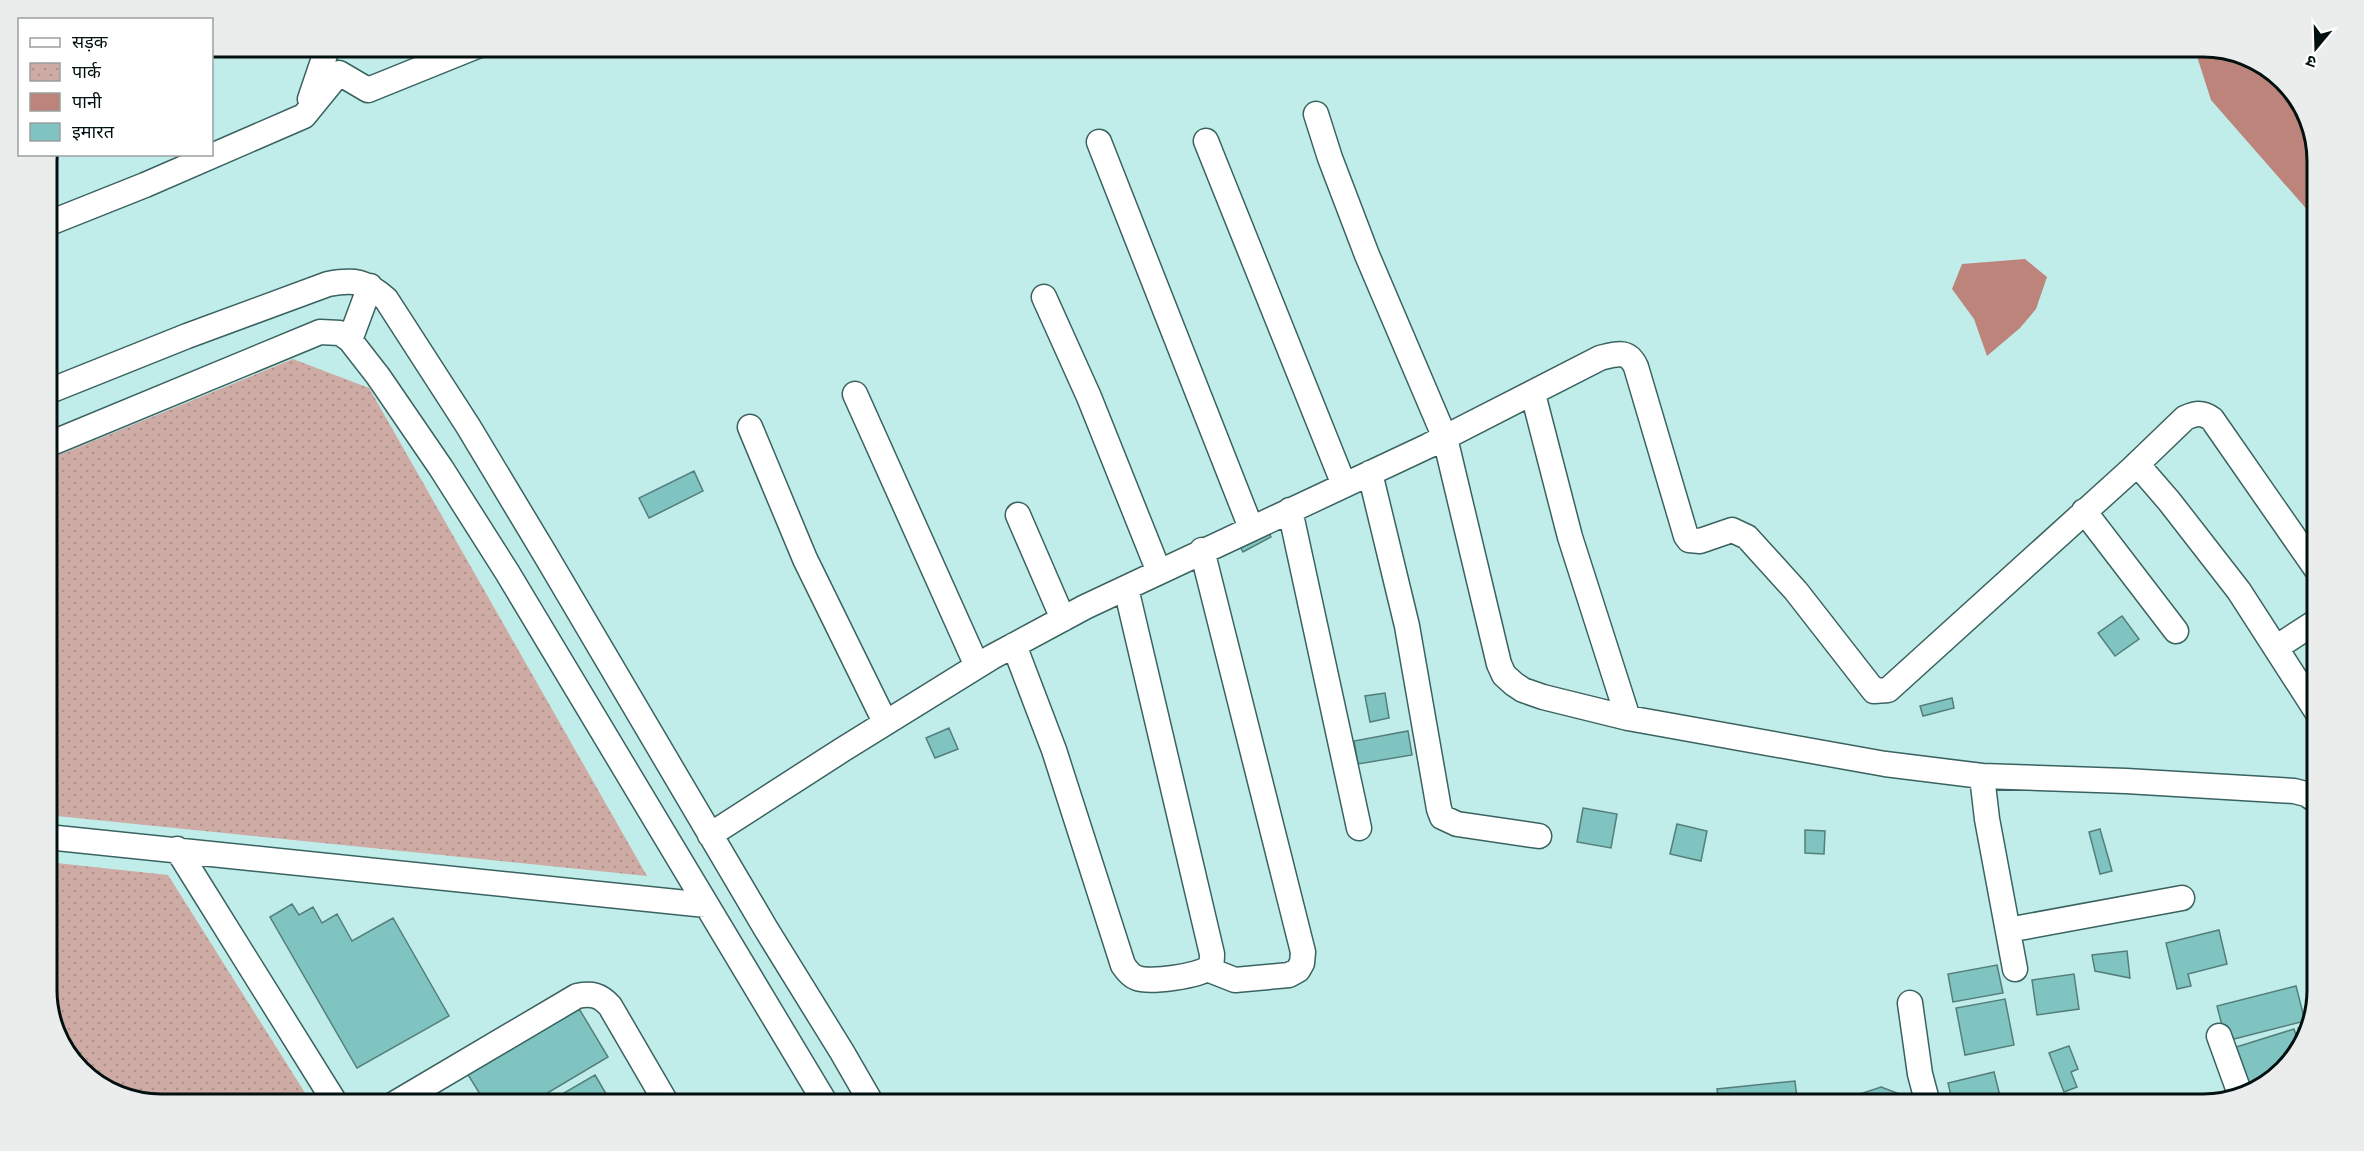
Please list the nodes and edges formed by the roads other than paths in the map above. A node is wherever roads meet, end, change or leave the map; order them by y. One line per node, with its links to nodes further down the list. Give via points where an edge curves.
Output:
1 (324, 57): 4 (street)
2 (450, 57): 4 (street, via 368,90 339,73)
3 (1317, 114): 17 (street, via 1367,255)
4 (304, 116): 7 (street)
5 (1206, 141): 21 (street)
6 (1099, 142): 25 (street)
7 (213, 155)
8 (212, 156): 9 (street)
9 (57, 220)
10 (370, 286): 12 (street); 13 (street, via 349,280 328,284); 42 (street, via 386,300 468,426)
11 (1044, 297): 28 (street, via 1089,397)
12 (350, 340): 18 (street, via 340,333 320,333); 47 (street, via 441,468 501,563)
13 (57, 388)
14 (855, 394): 35 (street)
15 (1533, 394): 17 (street); 23 (street, via 1600,358 1619,353 1632,359 1686,536 1700,541 1732,530 1747,537 1796,591 1874,691 1888,690); 37 (street, via 1573,548)
16 (750, 427): 38 (street, via 810,569)
17 (1445, 438): 20 (street); 37 (street, via 1504,675 1523,690)
18 (57, 441)
19 (2137, 464): 23 (street); 27 (street, via 2185,418 2205,414); 34 (street, via 2217,561)
20 (1370, 472): 21 (street); 43 (street, via 1407,626 1442,817 1457,824)
21 (1344, 484): 22 (street)
22 (1290, 510): 25 (street); 41 (street)
23 (2084, 512): 32 (street)
24 (1018, 514): 30 (street)
25 (1251, 528): 26 (street)
26 (1202, 550): 28 (street); 49 (street, via 1303,952 1298,970 1289,975 1234,980)
27 (2307, 556)
28 (1158, 572): 29 (street)
29 (1126, 588): 30 (street); 49 (street, via 1212,954)
30 (1063, 619): 33 (street)
31 (2307, 628): 34 (street)
32 (2176, 631)
33 (1014, 645): 35 (street); 49 (street, via 1054,750 1123,965 1130,974 1145,980 1198,974)
34 (2277, 648): 36 (street)
35 (977, 666): 38 (street)
36 (2307, 696)
37 (1628, 718): 39 (street, via 1885,764)
38 (885, 722): 42 (street)
39 (1982, 776): 40 (street, via 2126,781); 48 (street)
40 (2307, 795)
41 (1359, 828)
42 (710, 835): 58 (street)
43 (1539, 836)
44 (57, 838): 45 (street)
45 (177, 849): 47 (street); 54 (street)
46 (2182, 898): 48 (street)
47 (706, 904): 57 (street)
48 (2008, 930): 50 (street)
49 (1207, 969)
50 (2016, 969)
51 (1910, 1004): 59 (street)
52 (2219, 1036): 53 (street)
53 (2238, 1088)
54 (330, 1094)
55 (411, 1094): 56 (street, via 577,996 588,994 596,994 610,1006)
56 (661, 1094)
57 (820, 1094)
58 (866, 1094)
59 (1925, 1094)

